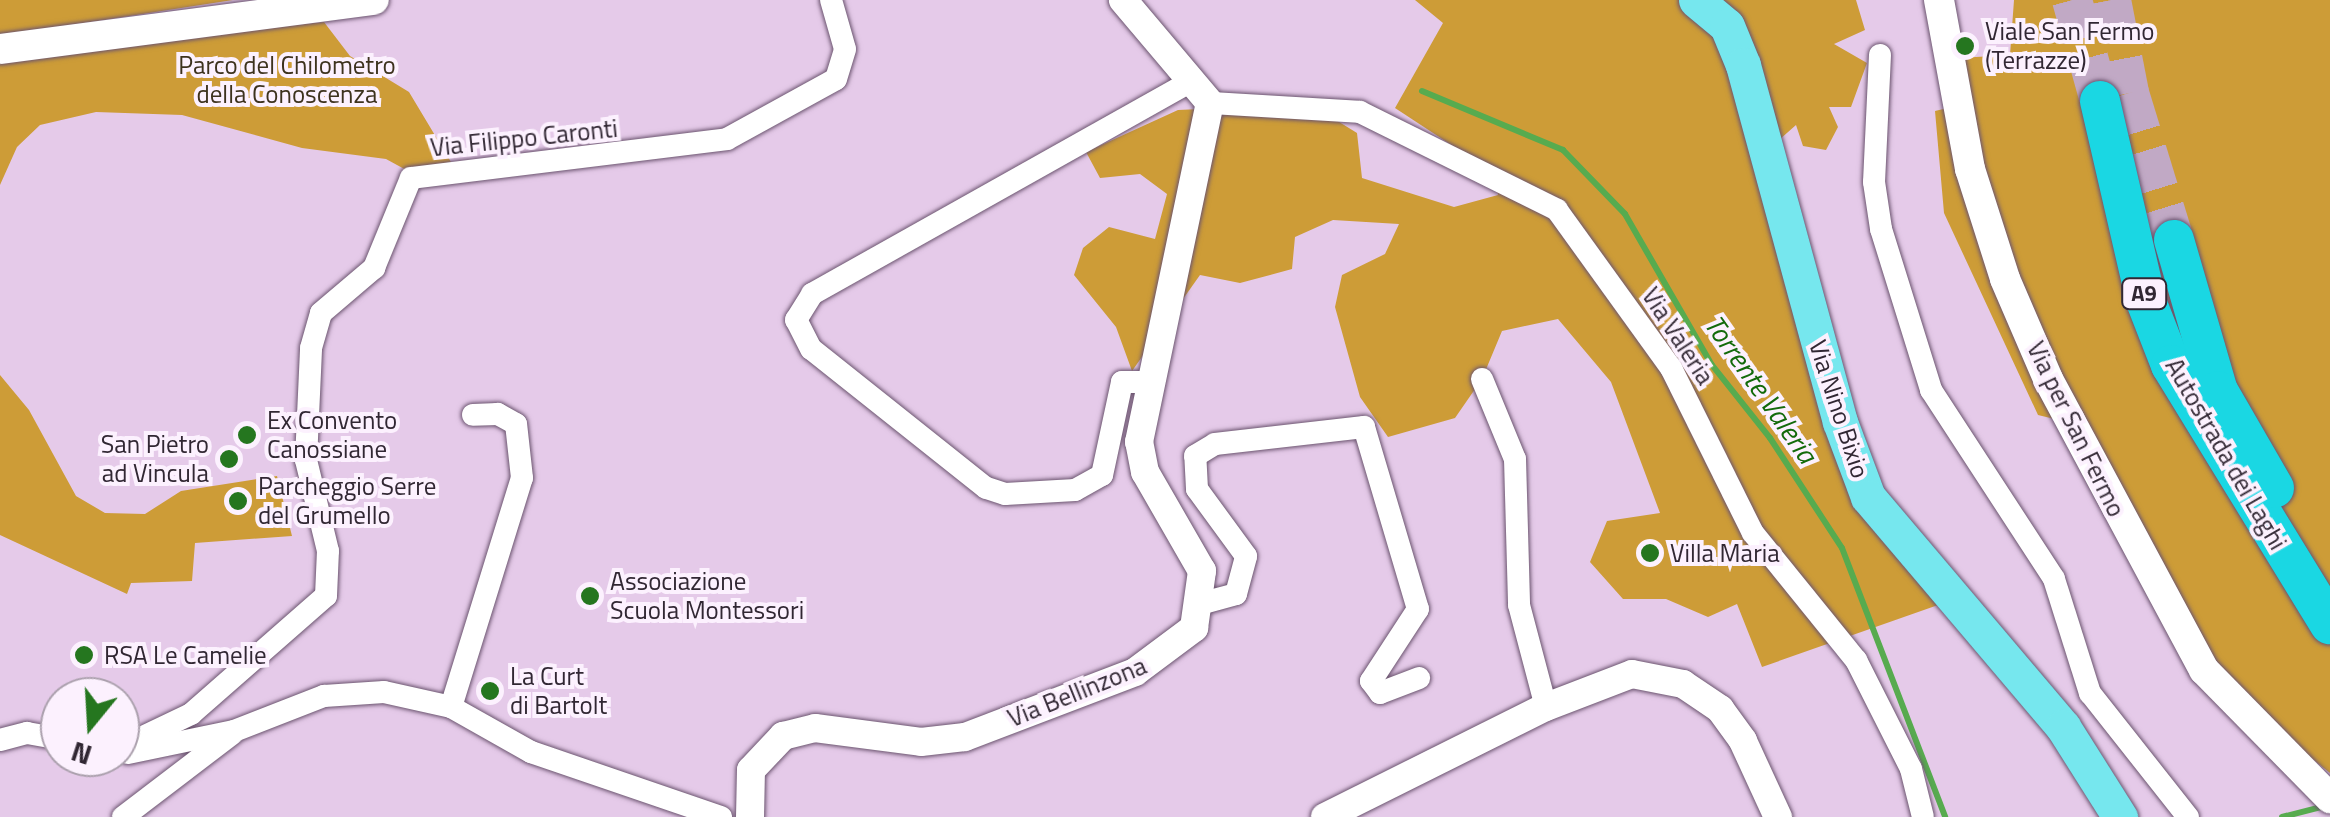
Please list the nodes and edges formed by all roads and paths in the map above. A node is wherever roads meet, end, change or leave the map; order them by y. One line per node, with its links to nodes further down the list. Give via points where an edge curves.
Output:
1 (374, 0): 6 (main road)
2 (830, 0): 25 (street, Via Filippo Caronti, via 845,49 836,80 726,139 411,178 374,268 321,313 311,348 306,460 328,551 326,596 191,714)
3 (1122, 0): 8 (street)
4 (1696, 0): 34 (main road, Via Nino Bixio, via 1727,26 1742,64 1850,456 1868,496 2064,727)
5 (1938, 0): 27 (main road, Via per San Fermo, via 1970,169 2005,279 2048,379 2204,670)
6 (0, 48)
7 (1880, 56): 35 (street, via 1876,198 1931,390 2054,579 2090,693)
8 (1192, 81): 10 (street); 13 (street, via 812,294 796,320 811,349 986,488 1004,494 1076,490 1102,475 1122,382)
9 (2100, 100): 15 (highway, Autostrada dei Laghi / A9, via 2146,302 2170,365)
10 (1210, 103): 13 (street); 33 (street, Via Valeria, via 1360,112 1557,210 1672,368 1753,533 1856,660 1911,768)
11 (2174, 240): 15 (highway, Autostrada dei Laghi / A9)
12 (1482, 379): 21 (street, via 1516,460 1519,604)
13 (1148, 382): 17 (street, via 1139,442 1145,472 1194,547)
14 (473, 416): 20 (street, via 498,414 516,424 522,478)
15 (2242, 464): 16 (highway, Autostrada dei Laghi / A9); 18 (highway, Autostrada dei Laghi / A9)
16 (2330, 575)
17 (1202, 604): 19 (street, via 1236,594 1246,556 1197,489 1196,456 1216,444 1364,426 1418,608 1370,681 1380,693); 30 (street, Via Bellinzona, via 1194,628 1161,657 965,737 920,742 815,728 784,736 751,770)
18 (2330, 624)
19 (1420, 678)
20 (451, 707): 22 (street, via 384,692 324,696); 29 (street, via 531,752)
21 (1546, 707): 31 (street); 32 (street, via 1632,674 1683,684 1720,709 1743,741)
22 (234, 732): 26 (street); 28 (street)
23 (40, 735): 24 (street)
24 (0, 740)
25 (140, 740)
26 (140, 747)
27 (2330, 798)
28 (123, 817)
29 (720, 817)
30 (750, 817)
31 (1325, 817)
32 (1778, 817)
33 (1923, 817)
34 (2120, 817)
35 (2188, 817)

